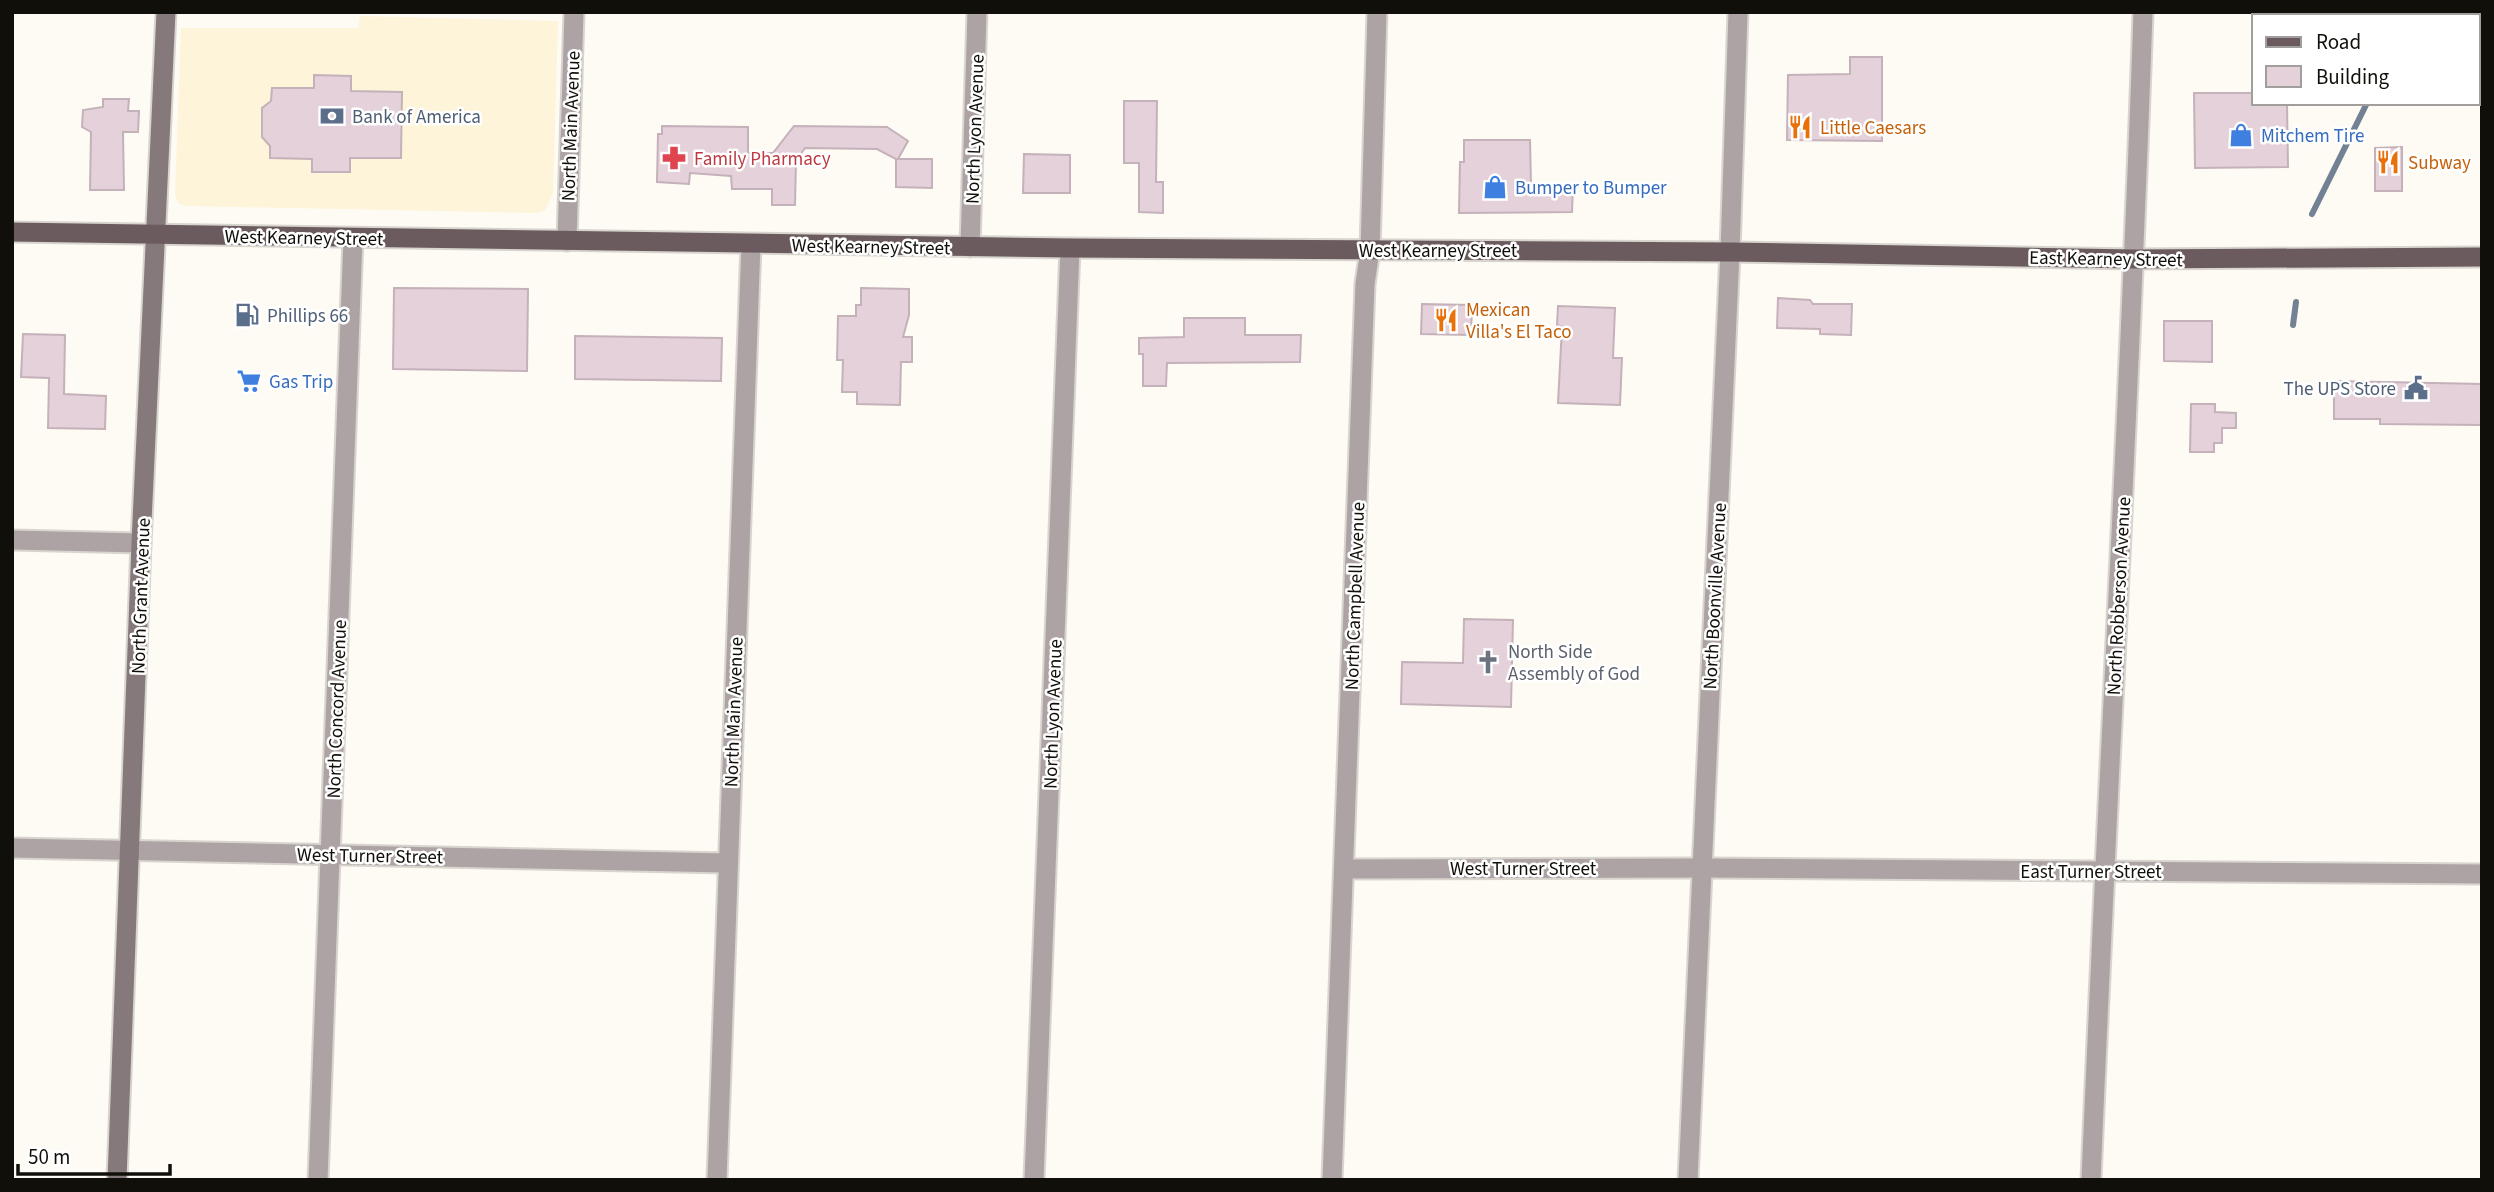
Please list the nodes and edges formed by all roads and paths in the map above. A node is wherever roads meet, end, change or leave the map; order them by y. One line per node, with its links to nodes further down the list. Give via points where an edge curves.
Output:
1 (166, 12): 8 (main road, North Grant Avenue)
2 (574, 12): 10 (street, North Main Avenue)
3 (977, 12): 12 (street, North Lyon Avenue)
4 (1377, 12): 14 (street, North Campbell Avenue)
5 (1738, 12): 15 (street, North Boonville Avenue)
6 (2143, 12): 17 (street, North Robberson Avenue)
7 (12, 232): 8 (main road, West Kearney Street)
8 (155, 234): 9 (main road, West Kearney Street); 19 (main road, North Grant Avenue)
9 (352, 238): 10 (main road, West Kearney Street); 22 (street, North Concord Avenue)
10 (567, 241): 11 (main road, West Kearney Street)
11 (751, 244): 12 (main road, West Kearney Street); 23 (street, North Main Avenue)
12 (970, 247): 13 (main road, West Kearney Street)
13 (1070, 248): 14 (main road, West Kearney Street); 31 (street, North Lyon Avenue)
14 (1370, 250): 15 (main road, West Kearney Street); 25 (street, North Campbell Avenue, via 1365,284)
15 (1730, 252): 17 (main road, East Kearney Street); 24 (street, North Boonville Avenue)
16 (2482, 257): 17 (main road, East Kearney Street)
17 (2134, 259): 26 (street, North Robberson Avenue)
18 (12, 540): 19 (street)
19 (141, 543): 21 (main road, North Grant Avenue)
20 (12, 848): 21 (street, West Turner Street)
21 (131, 849): 22 (street, West Turner Street); 28 (main road, North Grant Avenue)
22 (330, 854): 23 (street, West Turner Street); 29 (street, North Concord Avenue)
23 (727, 863): 30 (street, North Main Avenue)
24 (1701, 867): 25 (street, West Turner Street); 26 (street, East Turner Street); 33 (street, North Boonville Avenue)
25 (1345, 869): 32 (street, North Campbell Avenue)
26 (2104, 871): 27 (street, East Turner Street); 34 (street, North Robberson Avenue)
27 (2482, 874)
28 (117, 1180)
29 (318, 1180)
30 (718, 1180)
31 (1034, 1180)
32 (1332, 1180)
33 (1688, 1180)
34 (2091, 1180)

